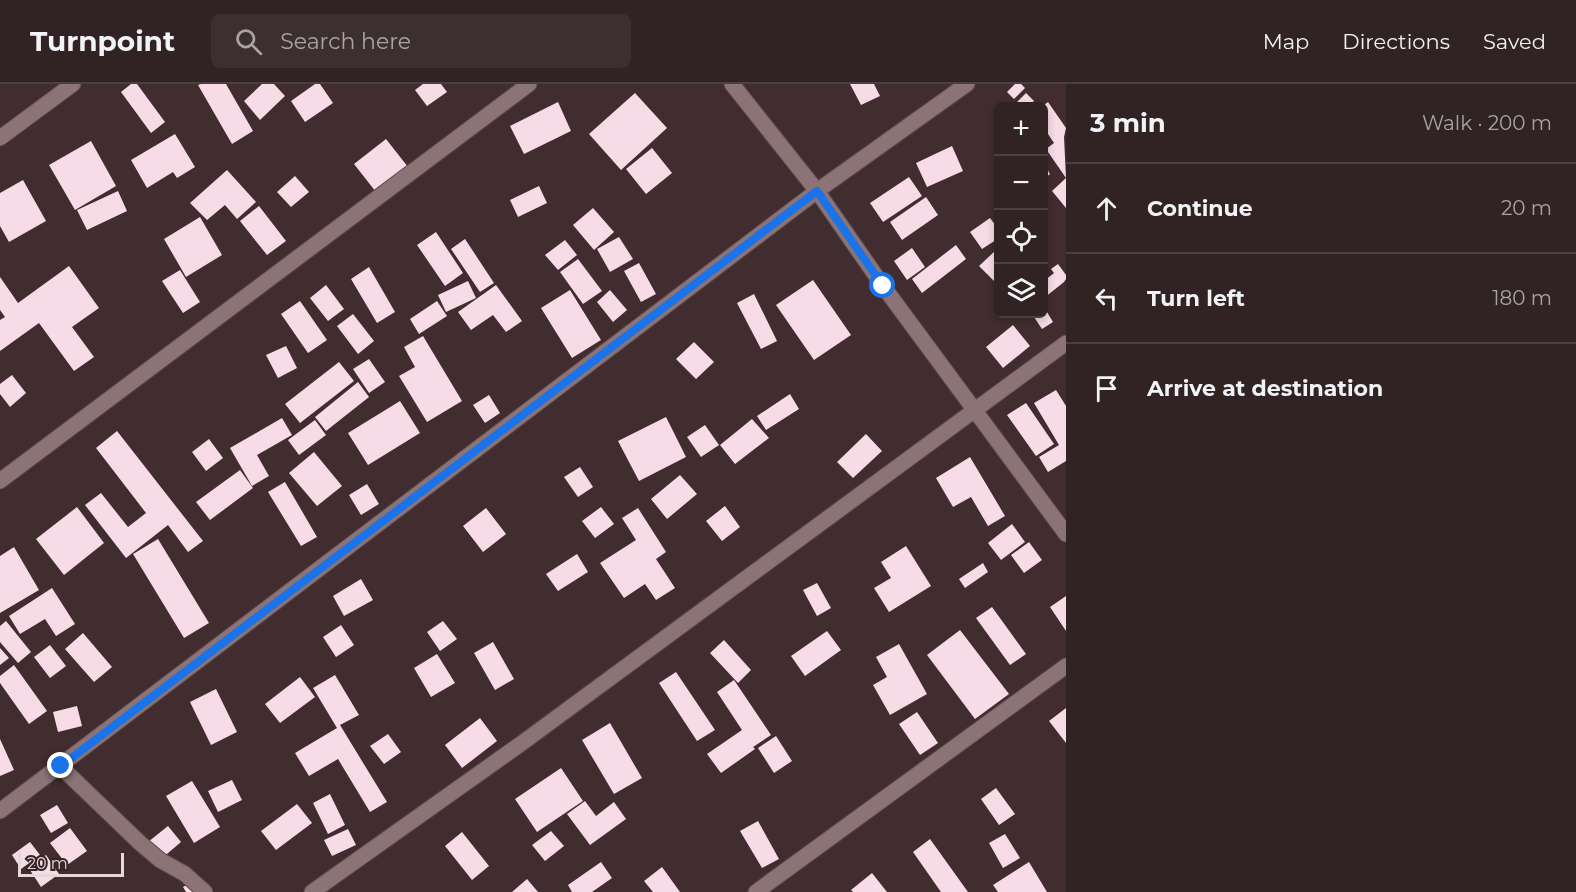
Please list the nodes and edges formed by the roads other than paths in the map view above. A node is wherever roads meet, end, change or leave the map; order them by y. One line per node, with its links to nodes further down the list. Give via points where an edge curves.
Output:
1 (73, 84): 5 (street)
2 (529, 84): 9 (street)
3 (732, 84): 6 (street)
4 (967, 84): 6 (street)
5 (0, 138)
6 (817, 191): 8 (street); 12 (street)
7 (1066, 343): 8 (street)
8 (975, 412): 10 (street); 15 (street)
9 (0, 480)
10 (1066, 534)
11 (1066, 666): 16 (street)
12 (61, 766): 13 (street); 14 (street, via 140,843)
13 (0, 811)
14 (205, 892)
15 (312, 892)
16 (756, 892)

